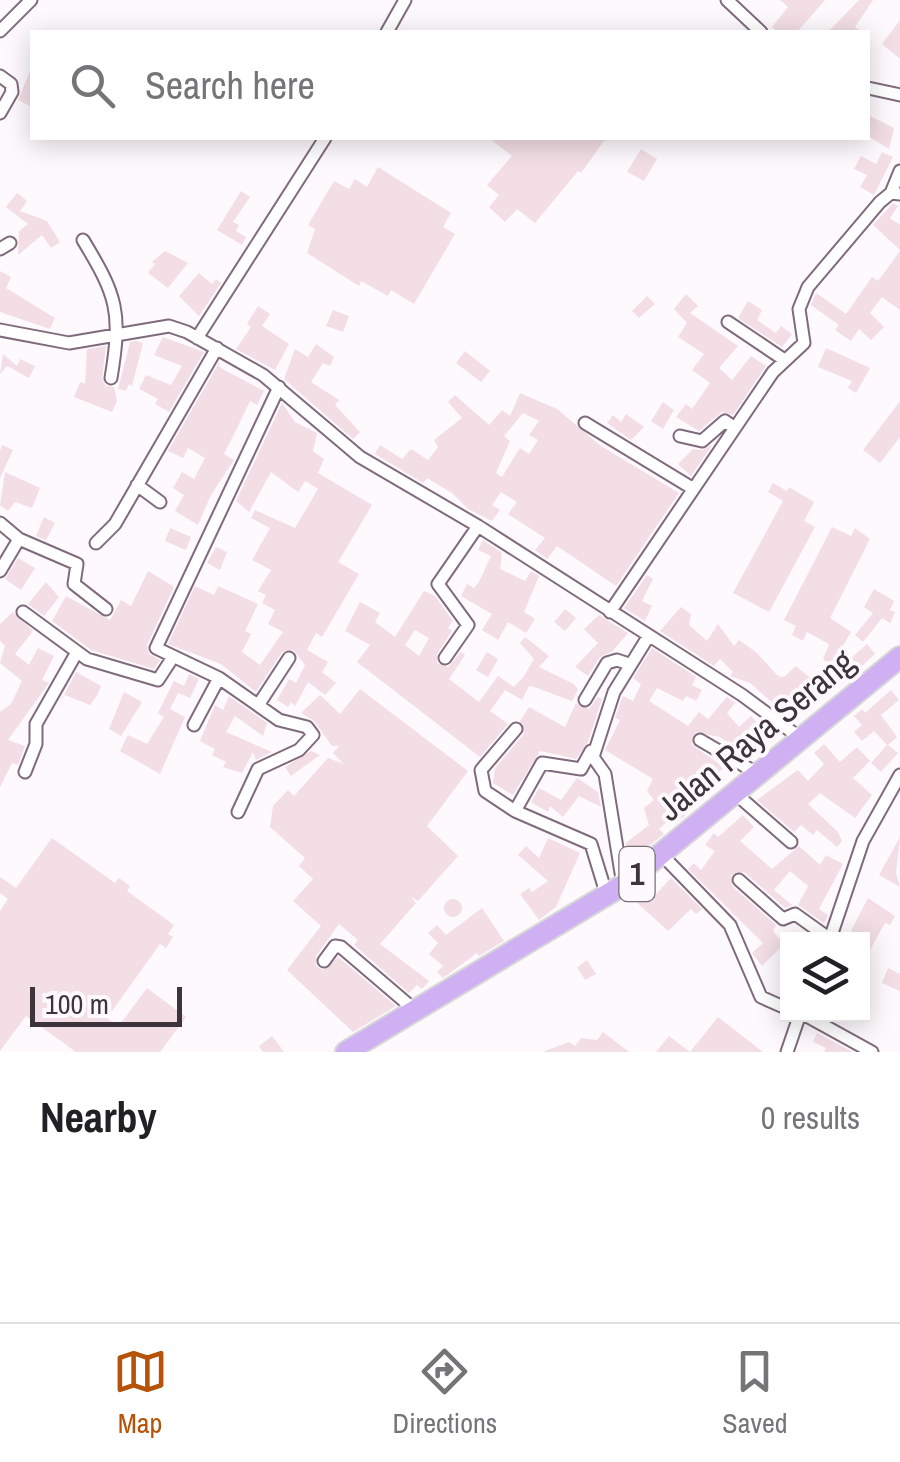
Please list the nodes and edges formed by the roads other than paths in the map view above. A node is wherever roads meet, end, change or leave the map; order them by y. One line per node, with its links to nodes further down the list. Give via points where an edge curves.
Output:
1 (31, 0): 6 (street)
2 (405, 0): 4 (street)
3 (727, 0): 5 (street)
4 (388, 30)
5 (760, 30)
6 (0, 31)
7 (0, 76): 10 (street, via 12,92)
8 (870, 88): 9 (street)
9 (900, 94)
10 (0, 113)
11 (324, 140): 18 (street)
12 (900, 171): 13 (street)
13 (896, 193): 20 (street, via 808,288 799,309 804,344)
14 (82, 240): 17 (street, via 115,297)
15 (728, 322): 20 (street)
16 (0, 330): 17 (street, via 46,342)
17 (118, 336): 18 (street, via 169,326); 21 (street)
18 (198, 338): 19 (street)
19 (217, 348): 22 (street); 26 (street)
20 (784, 359): 24 (street)
21 (112, 378)
22 (279, 387): 30 (street, via 341,444); 39 (street, via 156,646)
23 (585, 423): 27 (street)
24 (735, 428): 25 (street, via 725,421 702,441); 27 (street)
25 (680, 436)
26 (137, 485): 28 (street); 32 (street)
27 (692, 488): 36 (street)
28 (160, 502)
29 (0, 523): 31 (street)
30 (478, 526): 36 (street); 42 (street, via 438,584 468,626)
31 (19, 539): 33 (street); 34 (street, via 78,564 74,584)
32 (96, 543)
33 (0, 571)
34 (106, 608)
35 (23, 612): 38 (street)
36 (610, 612): 37 (street)
37 (648, 637): 43 (street); 50 (street)
38 (77, 652): 39 (street, via 161,680); 52 (street, via 36,724)
39 (173, 657): 44 (street)
40 (900, 657): 50 (highway, Jalan Raya Serang / 1)
41 (288, 658): 46 (street)
42 (444, 658)
43 (629, 664): 45 (street, via 606,663); 51 (street)
44 (219, 678): 46 (street); 47 (street)
45 (585, 700)
46 (259, 704): 57 (street, via 279,720 306,726 313,739 258,769)
47 (194, 725)
48 (516, 729): 56 (street, via 481,770 486,791)
49 (700, 740): 53 (street)
50 (803, 740): 53 (highway, Jalan Raya Serang / 1)
51 (594, 746): 56 (street, via 581,769 541,764); 61 (street, via 595,763 605,774)
52 (24, 772)
53 (760, 775): 55 (highway, Jalan Raya Serang / 1)
54 (900, 775): 63 (street, via 864,841)
55 (736, 794): 58 (street); 59 (highway, Jalan Raya Serang / 1)
56 (515, 811): 61 (street, via 591,844)
57 (238, 812)
58 (792, 842)
59 (662, 855): 61 (highway, Jalan Raya Serang / 1); 65 (street, via 730,925 761,998)
60 (740, 880): 62 (street, via 782,919 795,914)
61 (615, 891): 66 (highway, Jalan Raya Serang / 1)
62 (819, 932)
63 (833, 932)
64 (324, 961): 66 (street, via 340,947)
65 (780, 1005)
66 (416, 1012): 69 (highway, Jalan Raya Serang / 1)
67 (799, 1022): 70 (street)
68 (817, 1022): 71 (street)
69 (346, 1052)
70 (787, 1052)
71 (872, 1052)

